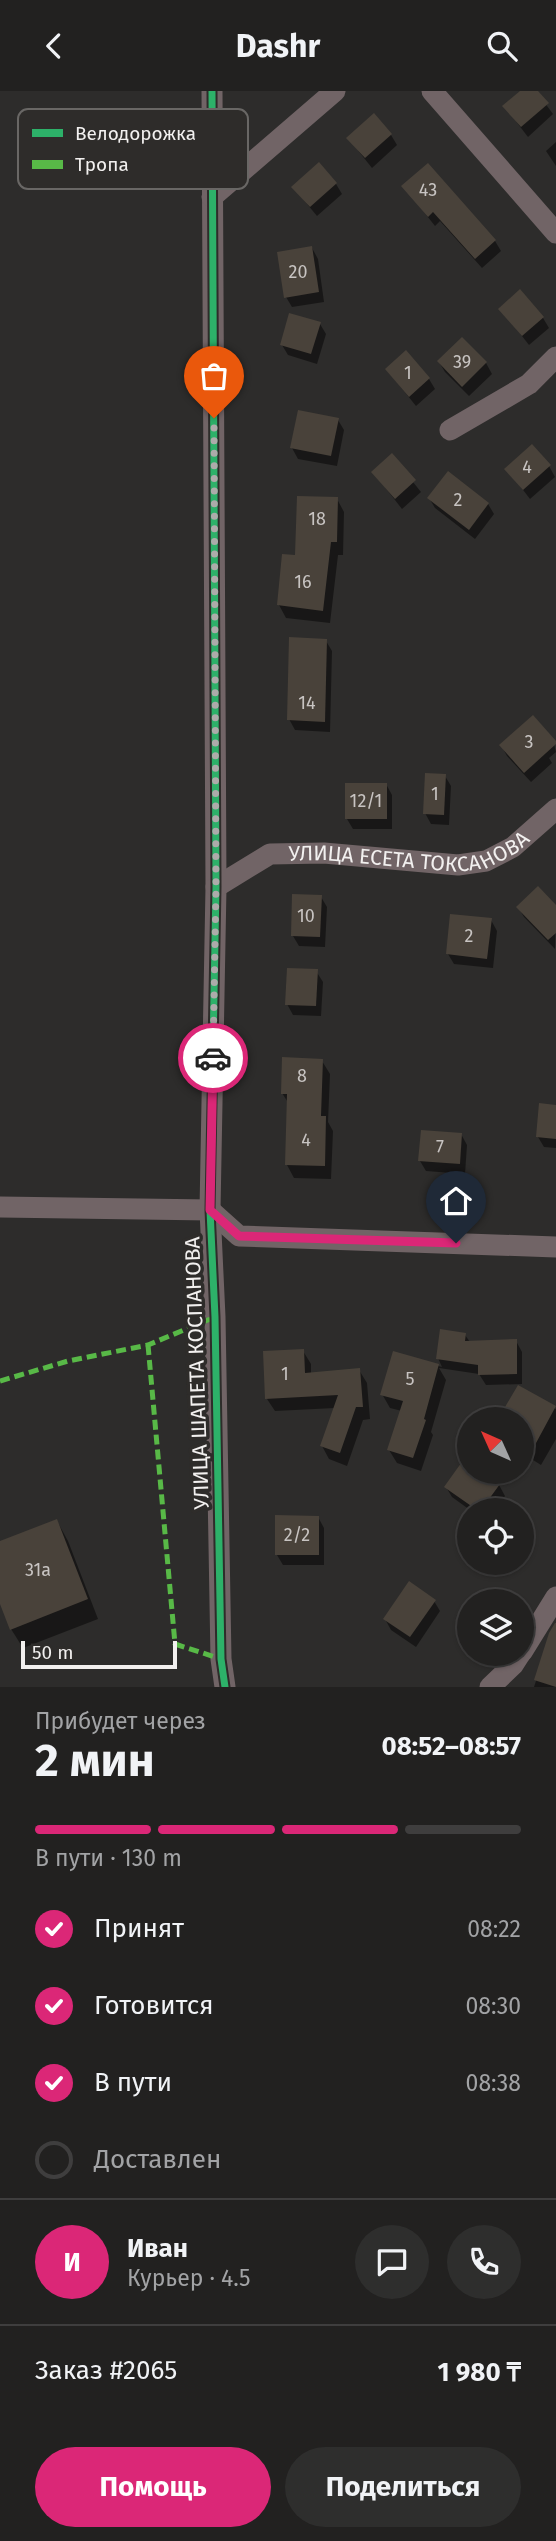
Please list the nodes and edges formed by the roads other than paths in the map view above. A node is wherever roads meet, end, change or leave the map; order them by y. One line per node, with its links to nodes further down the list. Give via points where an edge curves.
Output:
1 (212, 91): 4 (street, УЛИЦА ШАПЕТА КОСПАНОВА)
2 (335, 91): 5 (street)
3 (432, 91): 9 (street)
4 (212, 109)
5 (248, 166)
6 (212, 189): 8 (street, УЛИЦА ШАПЕТА КОСПАНОВА)
7 (221, 189): 8 (street)
8 (212, 197): 13 (street, УЛИЦА ШАПЕТА КОСПАНОВА)
9 (556, 233)
10 (556, 357): 11 (street, via 529,384)
11 (450, 430)
12 (556, 809): 13 (street, УЛИЦА ЕСЕТА ТОКСАНОВА, via 513,847 486,861 458,865 324,853 270,855)
13 (216, 887): 15 (street, УЛИЦА ШАПЕТА КОСПАНОВА)
14 (0, 1207): 15 (street)
15 (210, 1210): 16 (street, via 239,1236); 20 (street, УЛИЦА ШАПЕТА КОСПАНОВА)
16 (556, 1247)
17 (556, 1597): 18 (street)
18 (534, 1632)
19 (512, 1666): 21 (street)
20 (225, 1687)
21 (490, 1687)

